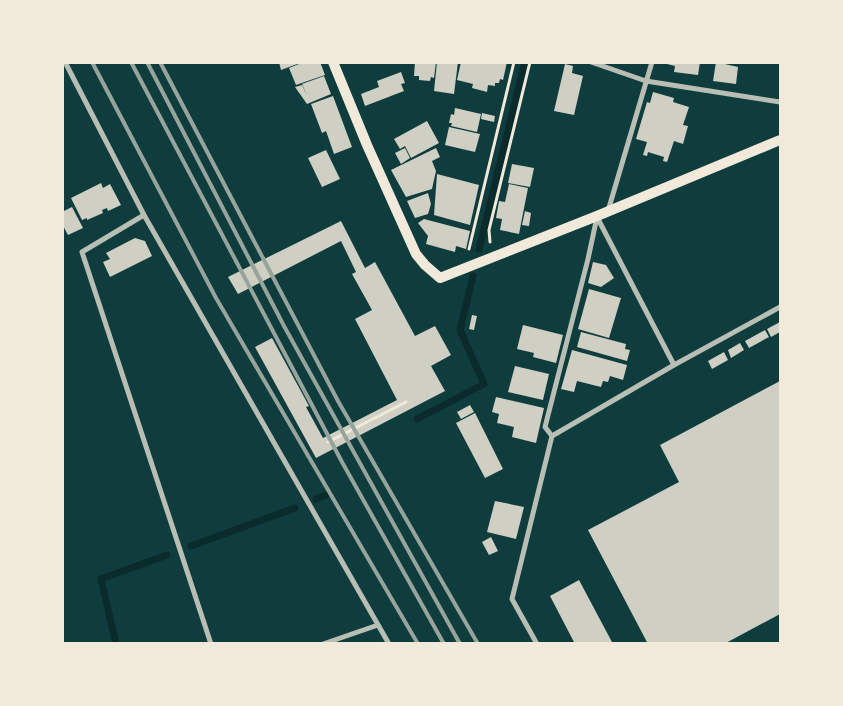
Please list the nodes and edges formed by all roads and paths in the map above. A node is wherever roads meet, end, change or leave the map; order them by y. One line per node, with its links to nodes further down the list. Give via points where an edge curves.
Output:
1 (65, 62): 11 (street)
2 (333, 62): 14 (main road, via 416,254 440,278)
3 (514, 62): 14 (path)
4 (530, 62): 13 (path, via 490,230)
5 (590, 62): 7 (street)
6 (652, 62): 7 (street)
7 (646, 81): 8 (street); 10 (street)
8 (780, 102)
9 (780, 140): 10 (main road)
10 (607, 212): 12 (main road)
11 (144, 215): 20 (street); 21 (street, via 82,252)
12 (597, 216): 13 (main road); 16 (street); 18 (street, via 545,427)
13 (491, 258): 14 (main road)
14 (464, 269)
15 (780, 307): 16 (street)
16 (674, 365): 18 (street)
17 (406, 402): 19 (path)
18 (552, 436): 24 (street, via 512,599)
19 (328, 442)
20 (378, 624): 22 (street); 23 (street)
21 (210, 644)
22 (323, 644)
23 (389, 644)
24 (537, 644)

